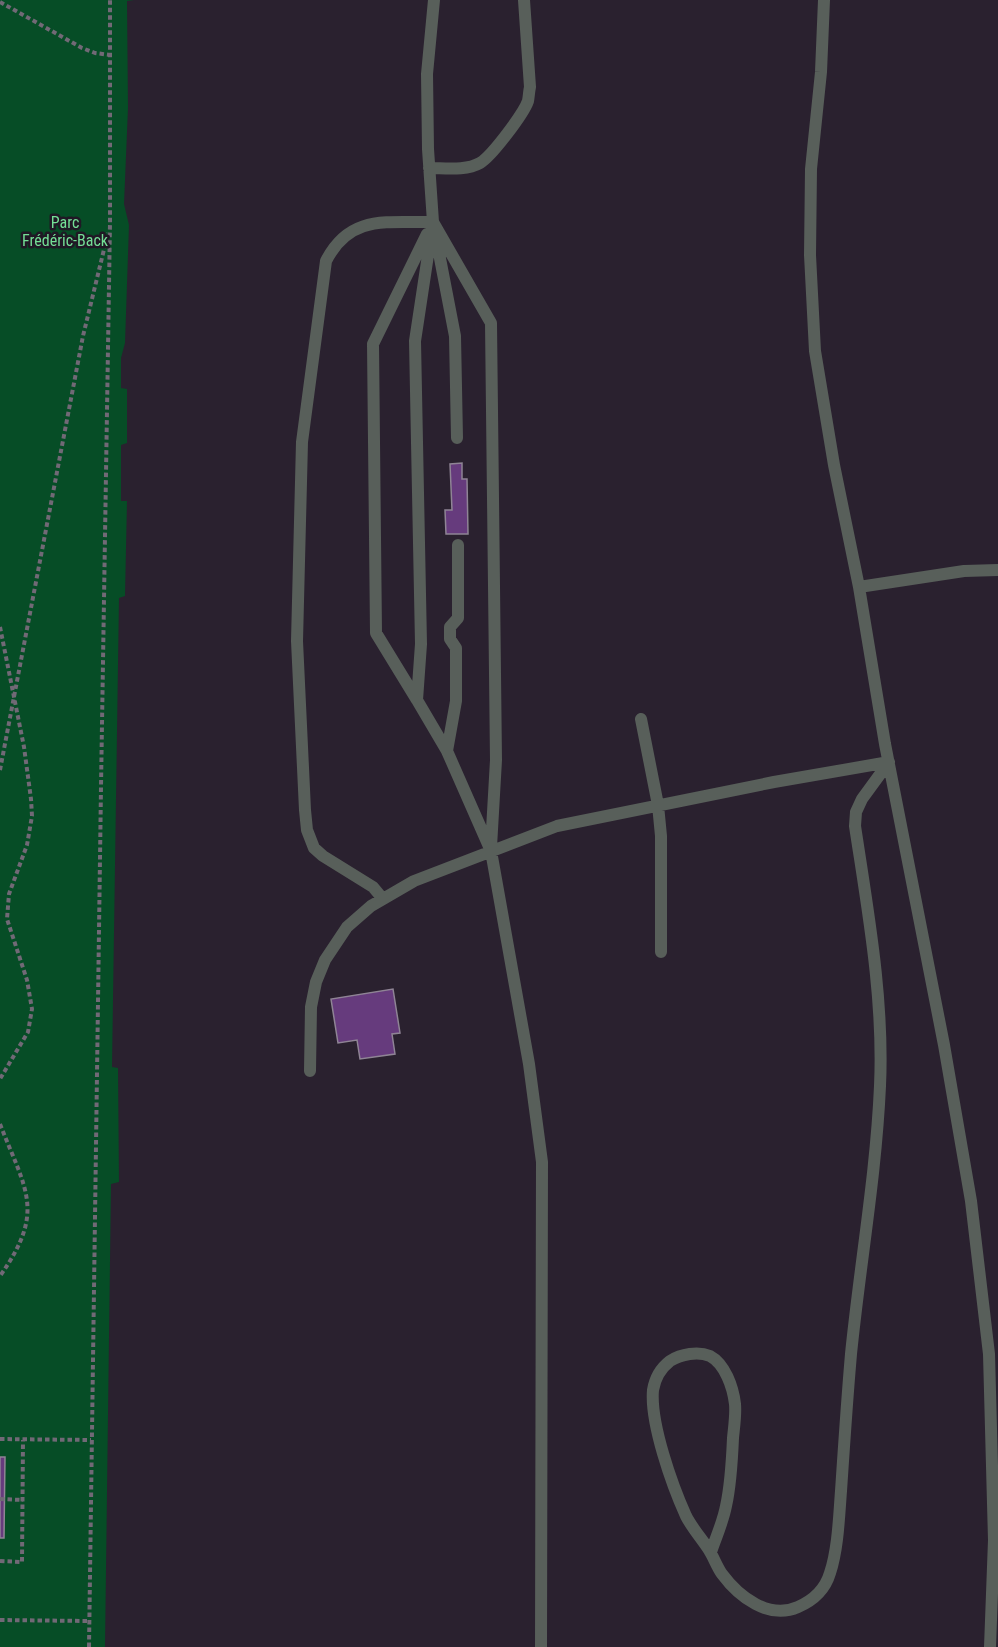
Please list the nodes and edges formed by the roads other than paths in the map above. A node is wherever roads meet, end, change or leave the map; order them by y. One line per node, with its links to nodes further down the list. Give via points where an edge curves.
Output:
1 (434, 0): 4 (lane, via 427,74)
2 (524, 0): 4 (lane, via 530,87 522,113 481,163 464,168)
3 (824, 0): 9 (lane, via 811,168 815,351)
4 (429, 168): 5 (lane)
5 (433, 222): 6 (lane, via 455,336); 10 (lane, via 415,341 422,644); 10 (lane, via 373,344 376,633); 15 (lane, via 491,323 496,760); 16 (lane, via 374,223 344,235 333,247 326,261 302,442 297,641 307,830 322,856 373,887)
6 (457, 438)
7 (458, 545): 12 (lane, via 458,618 450,627 450,639 456,648 456,701)
8 (998, 570): 9 (lane, via 964,571)
9 (859, 587): 13 (lane)
10 (417, 700): 12 (lane)
11 (641, 720): 14 (lane)
12 (447, 751): 15 (lane)
13 (889, 762): 14 (lane); 19 (lane, via 856,812 877,988 880,1086 830,1576 821,1592 808,1603 775,1611 758,1606 736,1590); 21 (lane, via 944,1045 974,1225 989,1354 994,1540)
14 (658, 805): 15 (lane, via 557,826); 17 (lane)
15 (491, 851): 16 (lane, via 414,881); 20 (lane, via 529,1064 542,1162)
16 (383, 899): 18 (lane, via 347,927 325,960 311,1007)
17 (661, 952)
18 (310, 1071)
19 (711, 1552): 19 (lane, via 732,1476 735,1405 732,1388 718,1362 708,1355 683,1355 658,1373 653,1404 665,1461 687,1518)
20 (541, 1647)
21 (990, 1647)

